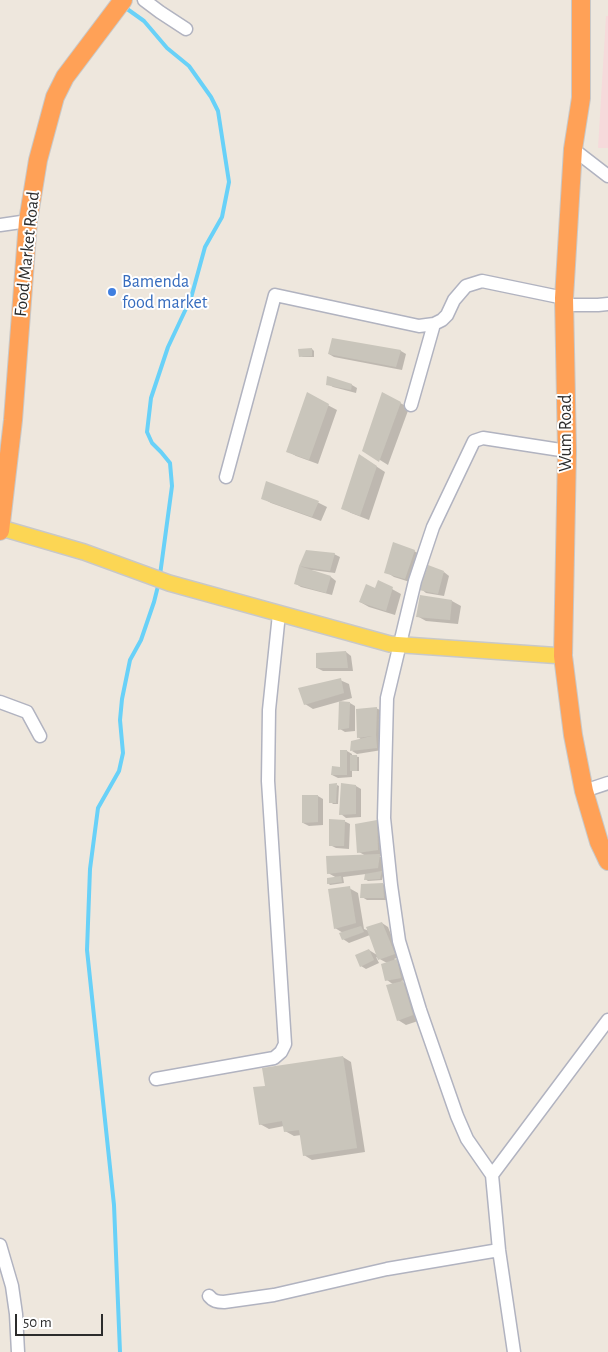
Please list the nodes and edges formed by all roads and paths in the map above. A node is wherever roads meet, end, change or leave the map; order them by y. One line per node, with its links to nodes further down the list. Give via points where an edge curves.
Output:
1 (144, 0): 4 (street)
2 (581, 0): 5 (highway, Wum Road, via 581,98)
3 (118, 7): 7 (highway, Food Market Road, via 65,77 55,97 38,160)
4 (186, 30)
5 (573, 149): 6 (street); 9 (highway, Wum Road)
6 (608, 176)
7 (28, 221): 8 (street); 13 (highway, Food Market Road)
8 (0, 225)
9 (564, 301): 10 (street); 11 (street, via 482,281 466,286 454,300 447,316); 14 (highway, Wum Road)
10 (608, 304)
11 (434, 324): 12 (street); 15 (street, via 419,326 275,295)
12 (411, 405)
13 (7, 420): 16 (highway, Food Market Road)
14 (567, 452): 18 (street, via 483,438 474,442 433,527 415,581); 19 (highway, Wum Road)
15 (226, 477)
16 (0, 530): 17 (main road, via 84,552 152,578)
17 (280, 614): 18 (main road); 26 (street, via 269,710 268,781 285,1044 274,1058)
18 (400, 645): 19 (main road); 27 (street, via 387,698 384,818 399,941 456,1116)
19 (563, 656): 23 (highway, Wum Road)
20 (0, 702): 21 (street, via 27,712)
21 (40, 736)
22 (608, 783): 23 (street)
23 (584, 791): 24 (highway, Wum Road)
24 (608, 861)
25 (608, 1020): 27 (street)
26 (156, 1079)
27 (492, 1174): 29 (street)
28 (0, 1244): 31 (street, via 13,1296)
29 (499, 1250): 30 (street, via 387,1269 266,1296 224,1302 217,1302); 32 (street)
30 (209, 1296)
31 (18, 1352)
32 (514, 1352)

